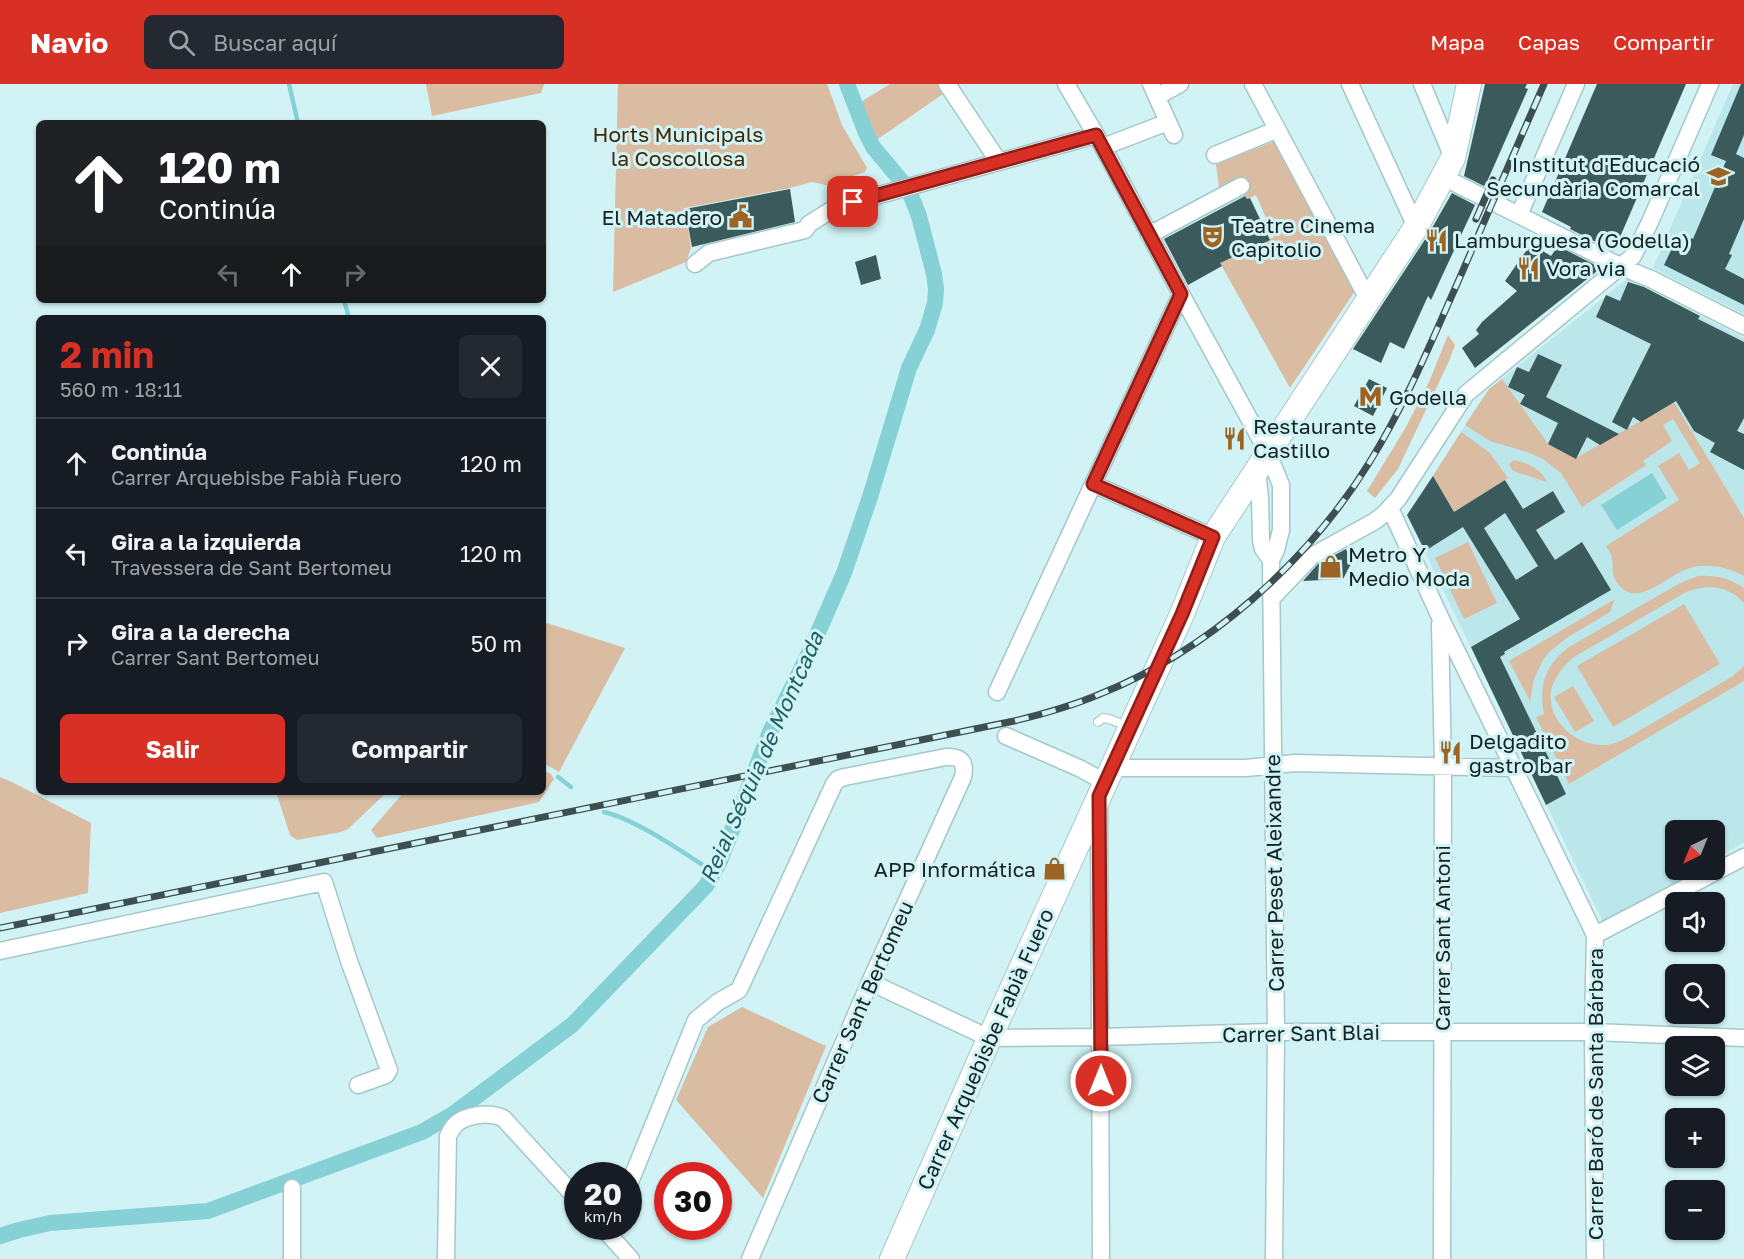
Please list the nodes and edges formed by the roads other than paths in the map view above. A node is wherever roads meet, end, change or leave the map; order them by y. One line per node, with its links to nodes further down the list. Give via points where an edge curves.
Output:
1 (947, 84): 14 (street)
2 (1066, 84): 12 (street)
3 (1180, 84): 10 (street)
4 (1253, 84): 11 (street)
5 (1350, 84): 18 (street)
6 (1422, 84): 15 (street)
7 (1469, 84): 15 (street, Carrer Arquebisbe Fabià Fuero)
8 (1576, 84): 17 (street)
9 (1710, 84): 21 (street, via 1649,225 1633,256)
10 (1155, 90): 12 (street, via 1171,129)
11 (1276, 130): 13 (street); 23 (street)
12 (1099, 141): 14 (street); 19 (street)
13 (1215, 155)
14 (999, 162): 20 (street, via 836,207 805,230 709,253)
15 (1448, 168): 17 (street); 18 (street, Carrer Arquebisbe Fabià Fuero)
16 (1241, 186): 19 (street)
17 (1519, 216): 21 (street)
18 (1416, 227): 23 (street, Carrer Arquebisbe Fabià Fuero)
19 (1149, 235): 22 (street)
20 (695, 264)
21 (1622, 267): 24 (street); 27 (street, via 1466,394)
22 (1181, 294): 25 (street); 26 (street)
23 (1369, 301): 25 (street, Carrer Arquebisbe Fabià Fuero)
24 (1744, 326)
25 (1263, 462): 28 (street, Carrer Arquebisbe Fabià Fuero); 29 (street, Carrer Peset Aleixandre, via 1261,540 1271,560)
26 (1093, 484): 28 (street); 31 (street)
27 (1390, 508): 29 (street, via 1375,521 1312,556); 30 (street, Carrer Baró de Santa Bárbara)
28 (1213, 537): 33 (street, Carrer Arquebisbe Fabià Fuero)
29 (1272, 598): 35 (street, Carrer Peset Aleixandre)
30 (1440, 617): 36 (street, Carrer Sant Antoni); 37 (street, Carrer Baró de Santa Bárbara)
31 (998, 692)
32 (1098, 722): 33 (lane, via 1103,718)
33 (1130, 727): 38 (street, Carrer Arquebisbe Fabià Fuero)
34 (1006, 736): 38 (street)
35 (1273, 766): 36 (street); 38 (street); 43 (street, Carrer Peset Aleixandre)
36 (1443, 766): 37 (street); 44 (street, Carrer Sant Antoni)
37 (1512, 768): 40 (street, Carrer Baró de Santa Bárbara)
38 (1105, 782): 46 (street); 47 (street, Carrer Arquebisbe Fabià Fuero)
39 (1744, 857): 40 (street)
40 (1595, 935): 45 (street, Carrer Baró de Santa Bárbara)
41 (0, 951): 49 (street, via 324,882 389,1070 386,1075)
42 (870, 982): 47 (street, Carrer Sant Blai); 50 (street, Carrer Sant Bertomeu, via 963,777 965,768 958,758 946,757 838,779 739,990 696,1020); 57 (street, Carrer Sant Bertomeu)
43 (1276, 1032): 44 (street, Carrer Sant Blai); 46 (street, Carrer Sant Blai); 60 (street, Carrer Peset Aleixandre)
44 (1441, 1032): 45 (street, Carrer Sant Blai); 61 (street, Carrer Sant Antoni)
45 (1593, 1032): 48 (street, Carrer Sant Blai); 62 (street, Carrer Baró de Santa Bárbara)
46 (1101, 1037): 47 (street, Carrer Sant Blai); 59 (street)
47 (989, 1038): 58 (street, Carrer Arquebisbe Fabià Fuero)
48 (1744, 1038)
49 (358, 1085)
50 (638, 1162)
51 (564, 1185): 55 (street, via 503,1118 493,1114 466,1118 455,1124 448,1136)
52 (292, 1188): 54 (street)
53 (616, 1240): 56 (street)
54 (292, 1259)
55 (446, 1259)
56 (631, 1259)
57 (750, 1259)
58 (892, 1259)
59 (1101, 1259)
60 (1274, 1259)
61 (1442, 1259)
62 (1594, 1259)

